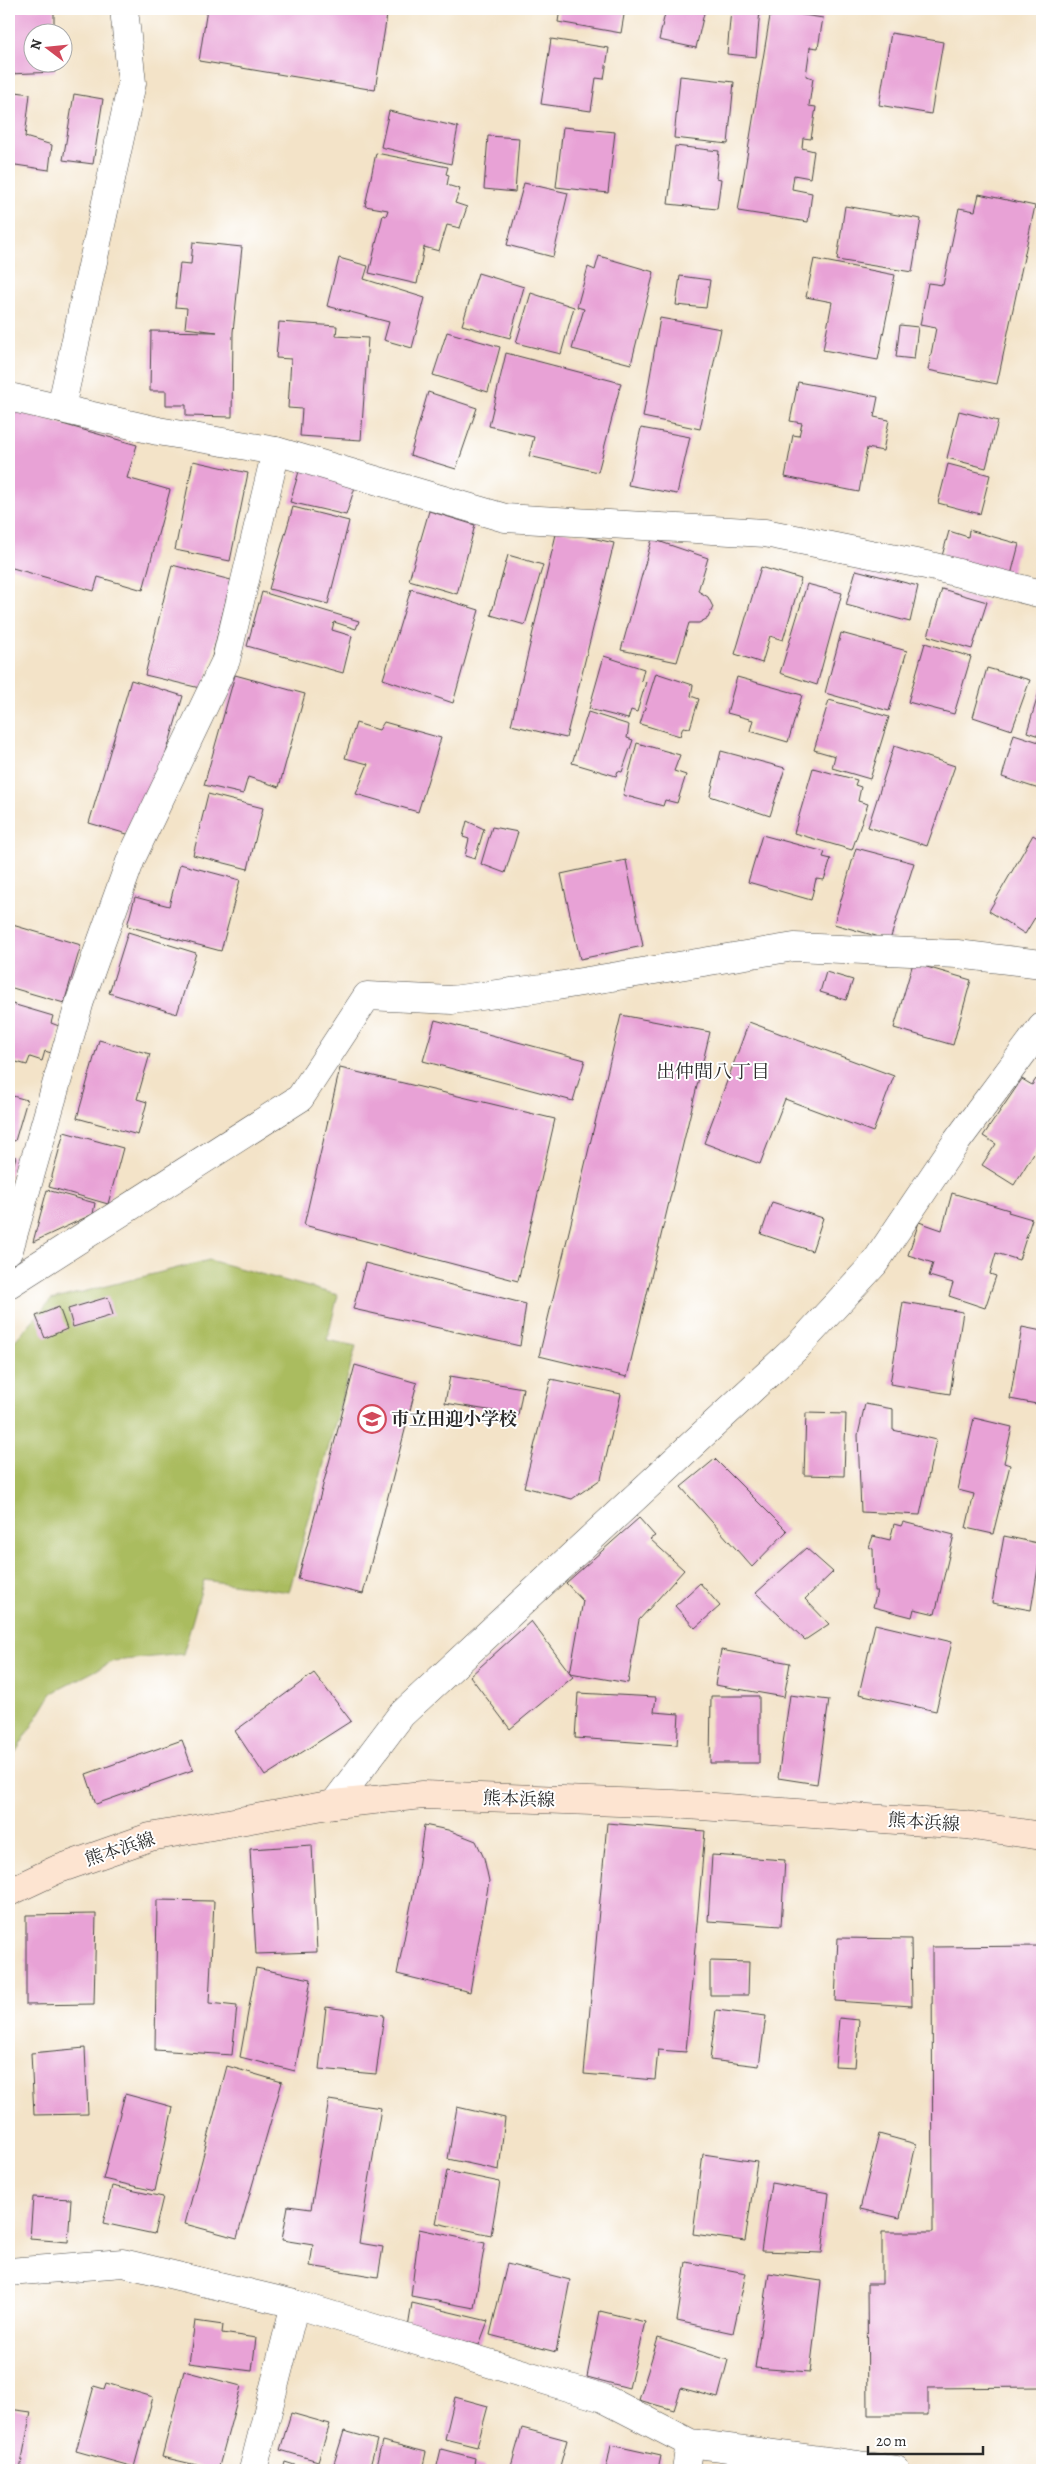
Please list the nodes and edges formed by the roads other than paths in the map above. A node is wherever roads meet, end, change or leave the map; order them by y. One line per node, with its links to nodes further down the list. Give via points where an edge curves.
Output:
1 (124, 9): 3 (street, via 132,83)
2 (9, 397): 3 (street)
3 (61, 408): 4 (street, via 158,431)
4 (276, 451): 5 (street, via 504,518 765,533 931,566); 8 (street, via 226,660 131,859 80,1001)
5 (1042, 594)
6 (1042, 964): 9 (street, via 957,954 794,947 452,1000 367,996 300,1098)
7 (1042, 1027): 10 (street, via 957,1140 874,1264 797,1347 401,1715)
8 (9, 1250)
9 (9, 1284)
10 (334, 1804): 11 (main road, 熊本浜線, via 423,1796 674,1804 966,1825); 12 (main road, 熊本浜線, via 150,1837 56,1870)
11 (1042, 1836)
12 (9, 1892)
13 (9, 2272): 14 (street, via 123,2263)
14 (295, 2304): 15 (street, via 603,2398); 17 (street)
15 (690, 2443): 16 (street); 18 (street)
16 (880, 2469)
17 (253, 2470)
18 (686, 2470)

